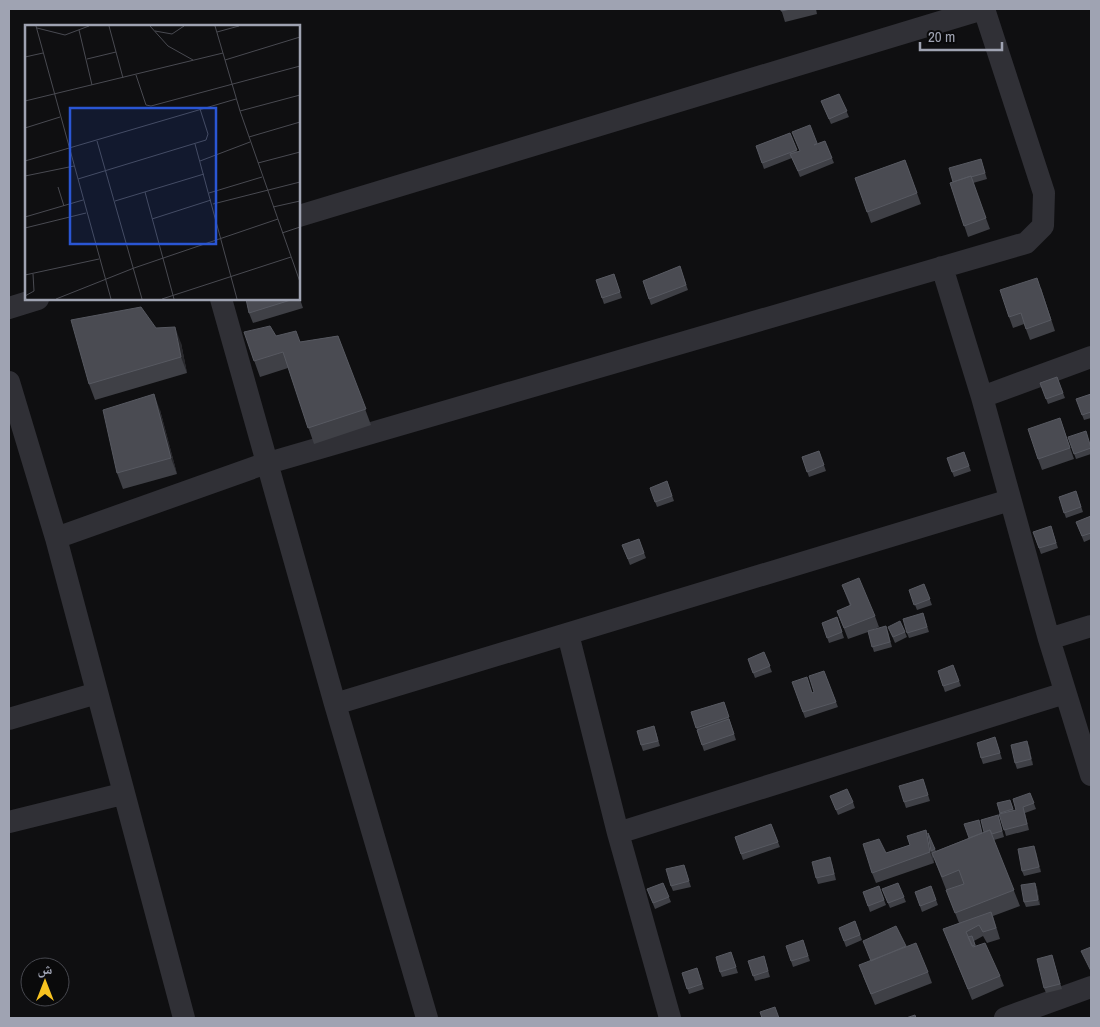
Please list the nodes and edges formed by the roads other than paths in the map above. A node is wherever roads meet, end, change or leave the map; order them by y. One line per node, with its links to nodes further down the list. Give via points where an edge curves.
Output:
1 (984, 9): 2 (street); 3 (street, via 1044,193 1043,226 1026,242)
2 (300, 216)
3 (942, 267): 9 (street); 11 (street)
4 (35, 300): 6 (street)
5 (222, 300): 11 (street)
6 (9, 308)
7 (1091, 357): 9 (street)
8 (9, 382): 10 (street)
9 (982, 396): 12 (street)
10 (18, 438): 13 (street)
11 (269, 462): 13 (street); 19 (street)
12 (1010, 500): 15 (street); 16 (street)
13 (56, 538): 17 (street)
14 (1091, 626): 16 (street)
15 (568, 634): 19 (street); 25 (street)
16 (1049, 639): 18 (street)
17 (96, 693): 20 (street); 23 (street)
18 (1065, 693): 21 (street); 25 (street)
19 (335, 704): 28 (street)
20 (9, 719)
21 (1083, 719): 22 (street)
22 (1091, 775)
23 (122, 794): 24 (street); 27 (street)
24 (9, 822)
25 (618, 833): 29 (street)
26 (1091, 987): 30 (street)
27 (184, 1018)
28 (427, 1018)
29 (670, 1018)
30 (1005, 1018)

